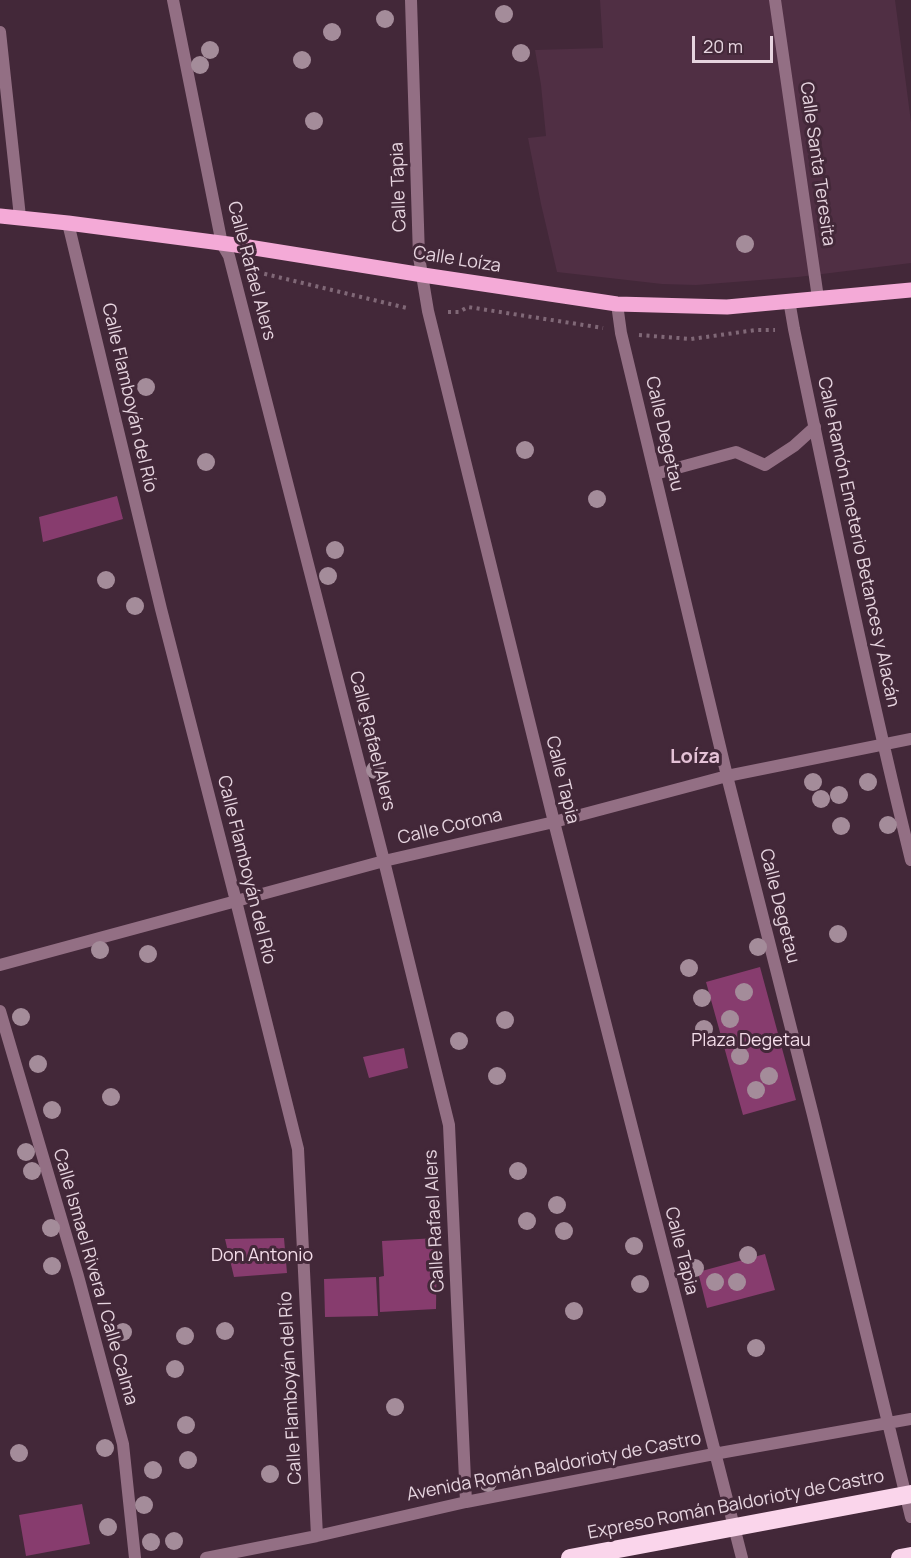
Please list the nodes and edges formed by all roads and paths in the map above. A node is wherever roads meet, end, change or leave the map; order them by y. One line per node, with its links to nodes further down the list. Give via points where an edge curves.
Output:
1 (173, 0): 8 (street, Calle Rafael Alers)
2 (411, 0): 9 (street, Calle Tapia)
3 (775, 0): 11 (street, Calle Santa Teresita)
4 (0, 32): 6 (street)
5 (0, 216): 6 (main road, Calle Loíza)
6 (20, 217): 7 (main road, Calle Loíza)
7 (68, 223): 8 (main road, Calle Loíza); 22 (street, Calle Flamboyán del Río)
8 (222, 244): 9 (main road, Calle Loíza); 21 (street, Calle Rafael Alers, via 229,256)
9 (423, 275): 13 (main road, Calle Loíza); 19 (street, Calle Tapia, via 428,311)
10 (911, 290): 11 (main road, Calle Loíza)
11 (818, 298): 12 (main road, Calle Loíza)
12 (789, 300): 13 (main road, Calle Loíza, via 727,307); 14 (street, Calle Ramón Emeterio Betances y Alacán)
13 (617, 304): 15 (street, Calle Degetau)
14 (814, 427): 15 (street, via 765,465 736,453); 17 (street, Calle Ramón Emeterio Betances y Alacán)
15 (655, 474): 18 (street, Calle Degetau)
16 (911, 739): 17 (street, Calle Corona)
17 (883, 745): 18 (street, Calle Corona); 20 (street, Calle Ramón Emeterio Betances y Alacán)
18 (727, 776): 19 (street, Calle Corona); 26 (street, Calle Degetau)
19 (554, 822): 21 (street, Calle Corona); 27 (street, Calle Tapia)
20 (911, 860)
21 (384, 861): 22 (street, Calle Corona); 29 (street, Calle Rafael Alers, via 449,1125)
22 (236, 901): 23 (street, Calle Corona); 31 (street, Calle Flamboyán del Río, via 298,1149)
23 (0, 965)
24 (0, 1011): 33 (street, Calle Ismael Rivera / Calle Calma, via 123,1444)
25 (911, 1419): 26 (street, Avenida Román Baldorioty de Castro)
26 (887, 1423): 27 (street, Avenida Román Baldorioty de Castro); 30 (street, Calle Degetau)
27 (714, 1454): 29 (street, Avenida Román Baldorioty de Castro); 36 (street, Calle Tapia)
28 (911, 1494): 35 (highway, Expreso Román Baldorioty de Castro)
29 (466, 1502): 31 (street, Avenida Román Baldorioty de Castro)
30 (911, 1517)
31 (317, 1536): 34 (street, Avenida Román Baldorioty de Castro)
32 (911, 1556): 37 (highway)
33 (135, 1558)
34 (206, 1558)
35 (570, 1558)
36 (742, 1558)
37 (900, 1558)

